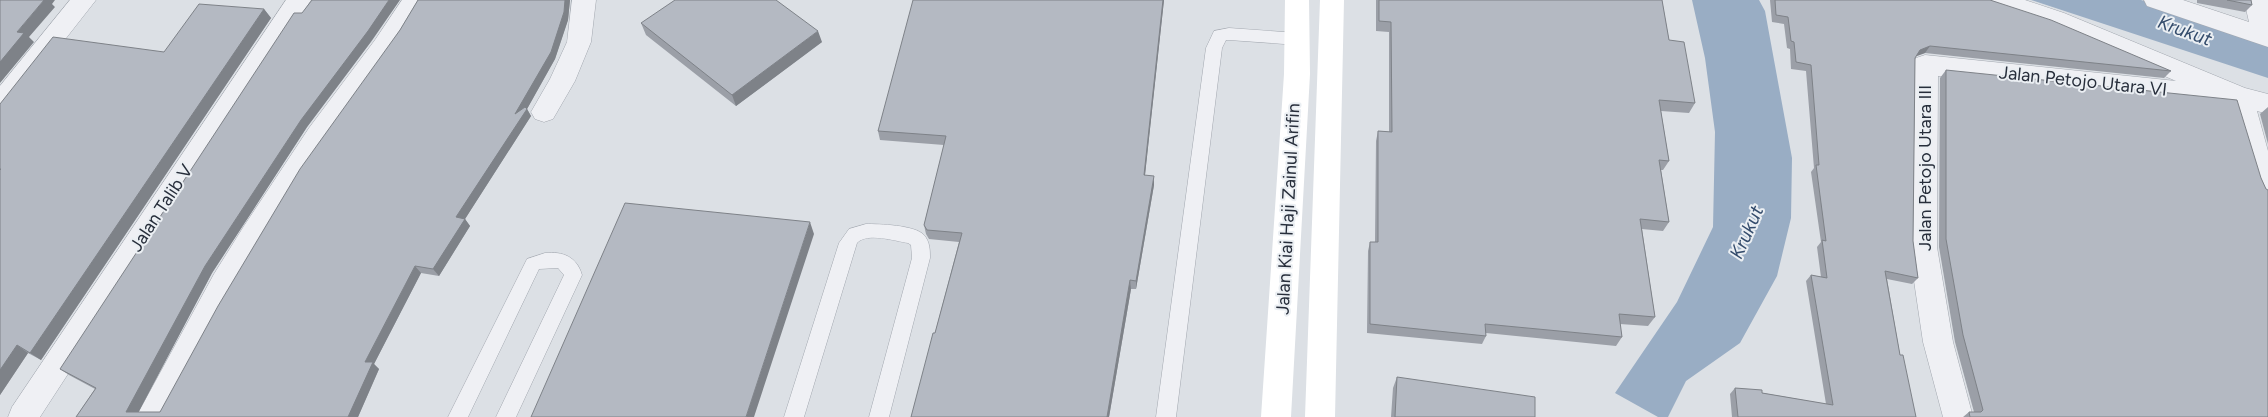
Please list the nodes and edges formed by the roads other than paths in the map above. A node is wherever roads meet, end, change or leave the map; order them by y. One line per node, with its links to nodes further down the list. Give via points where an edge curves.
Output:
1 (84, 0): 14 (street)
2 (299, 0): 18 (street, Jalan Talib V)
3 (415, 0): 19 (street, via 318,135 254,234)
4 (584, 0): 16 (street, via 579,42)
5 (1297, 0): 11 (main road, Jalan Kiai Haji Zainul Arifin)
6 (1332, 0): 26 (main road, Jalan Kiai Haji Zainul Arifin)
7 (1997, 0): 13 (street, Jalan Petojo Utara VI, via 2055,19)
8 (2156, 0): 10 (street)
9 (2256, 0): 10 (street)
10 (2266, 37)
11 (1298, 40): 24 (lane, via 1229,34 1220,35 1214,48); 25 (main road, Jalan Kiai Haji Zainul Arifin)
12 (1926, 65): 13 (street, Jalan Petojo Utara VI); 27 (street, Jalan Petojo Utara III, via 1923,247 1938,342)
13 (2240, 97): 15 (street, Jalan Petojo Utara VI); 17 (street)
14 (0, 104)
15 (2268, 104)
16 (544, 112)
17 (2268, 188)
18 (23, 417)
19 (151, 417)
20 (458, 417): 21 (lane, via 534,264 542,259 552,259 568,264 573,275)
21 (506, 417)
22 (794, 417): 23 (lane, via 850,238 864,230 911,236 917,238 921,245 921,258)
23 (879, 417)
24 (1166, 417)
25 (1276, 417)
26 (1320, 417)
27 (1958, 417)

